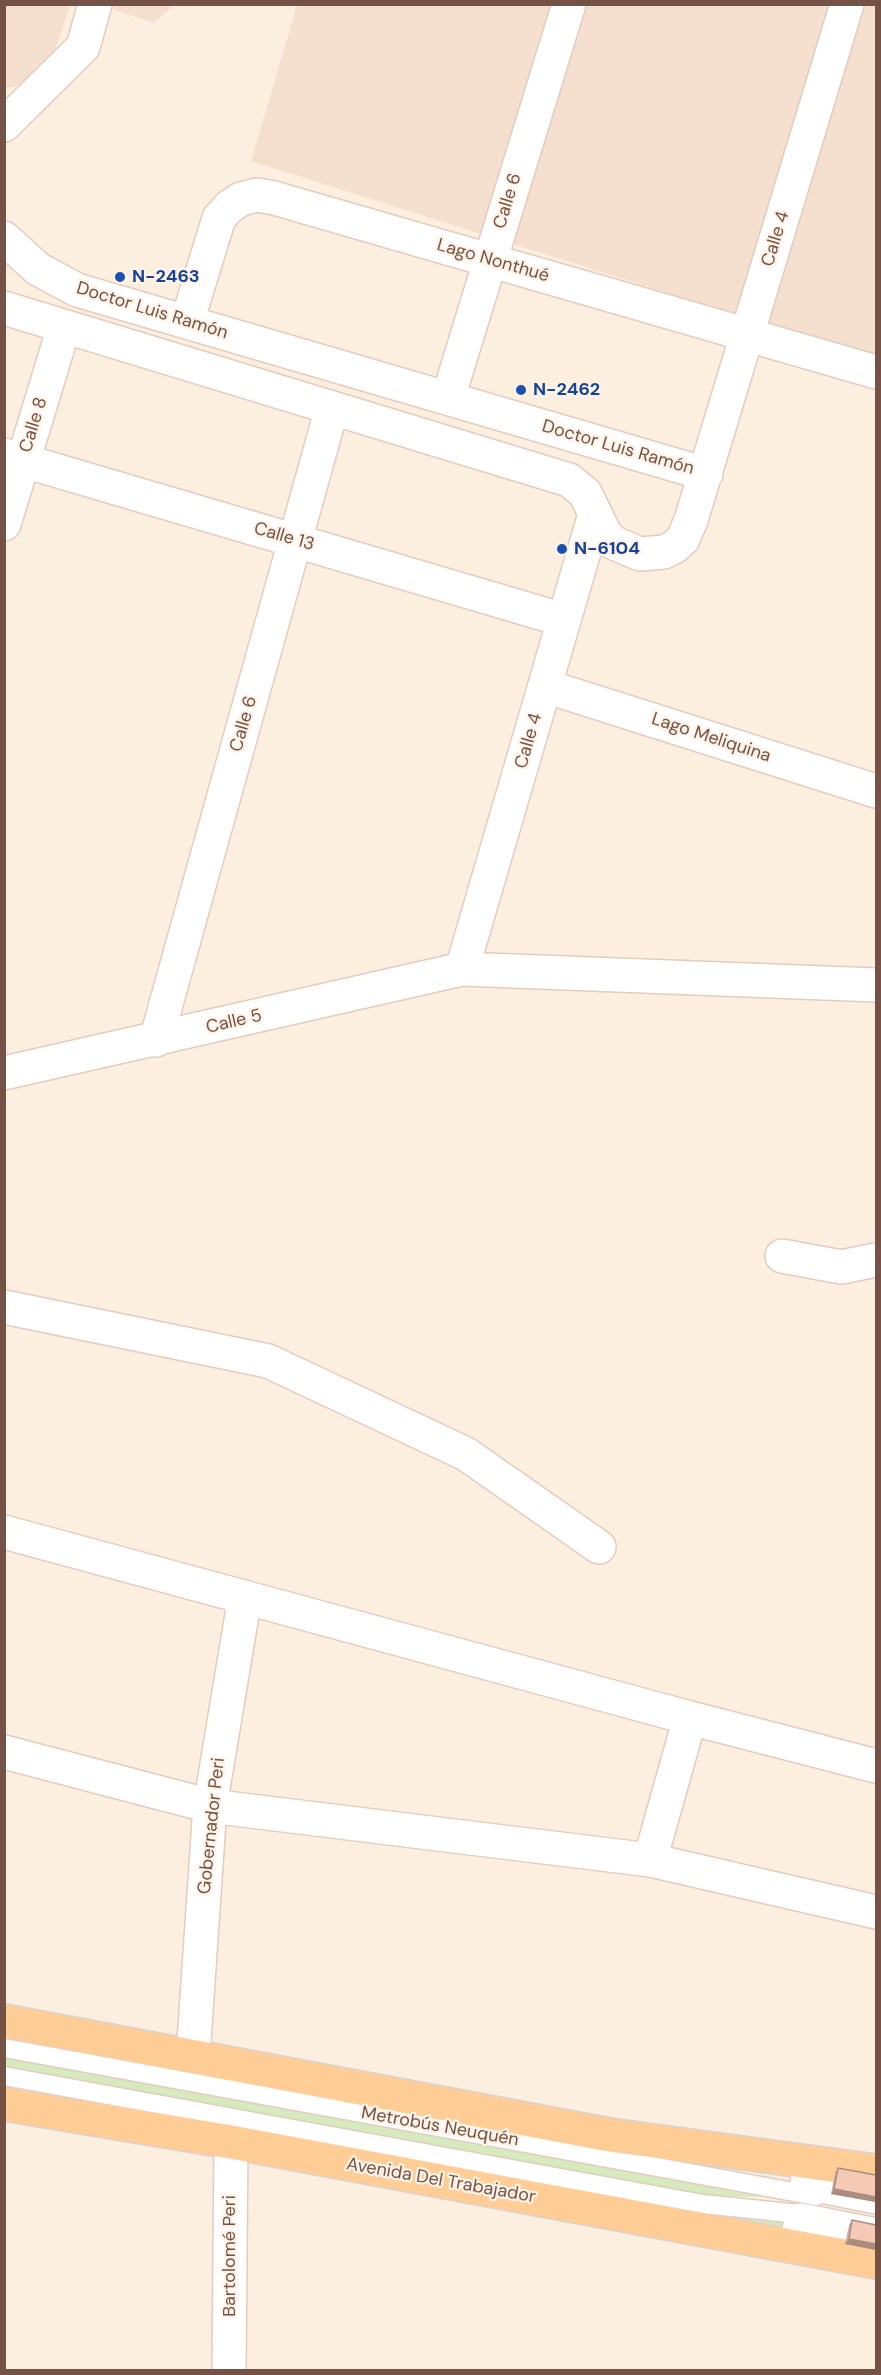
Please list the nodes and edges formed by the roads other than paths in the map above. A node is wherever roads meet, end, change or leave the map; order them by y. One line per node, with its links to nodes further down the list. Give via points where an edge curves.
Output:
1 (94, 4): 4 (street, via 83,47)
2 (569, 4): 6 (street, Calle 6)
3 (847, 4): 10 (street, Calle 4)
4 (4, 125)
5 (4, 238): 8 (street, Doctor Luis Ramón, via 57,281)
6 (490, 260): 8 (street, Lago Nonthué, via 256,195 241,199 219,218); 10 (street, Lago Nonthué); 12 (street, Calle 6)
7 (4, 308): 9 (street, Doctor Luis Ramón)
8 (187, 322): 12 (street, Doctor Luis Ramón)
9 (64, 327): 13 (street, Doctor Luis Ramón); 14 (street, Calle 8)
10 (748, 335): 11 (street, Lago Nonthué); 15 (street, Calle 4)
11 (876, 372)
12 (448, 398): 15 (street, Doctor Luis Ramón)
13 (332, 408): 16 (street, Doctor Luis Ramón, via 569,480 585,493); 18 (street, Calle 6)
14 (14, 458): 17 (street, Calle 8); 18 (street, Calle 13)
15 (706, 474): 16 (street, Doctor Luis Ramón, via 687,531 674,547 664,552 640,554 614,543)
16 (595, 514): 19 (street, Calle 4)
17 (4, 524)
18 (296, 540): 19 (street, Calle 13); 24 (street, Calle 6)
19 (564, 620): 20 (street, Calle 4)
20 (545, 686): 21 (street, Lago Meliquina); 22 (street, Calle 4)
21 (876, 791)
22 (462, 969): 23 (street, Calle 5); 24 (street, Calle 5)
23 (876, 985)
24 (156, 1040): 25 (street, Calle 5)
25 (4, 1072)
26 (782, 1256): 27 (street, via 841,1267)
27 (876, 1260)
28 (4, 1307): 30 (street, via 268,1361 466,1454)
29 (4, 1532): 31 (street)
30 (599, 1547)
31 (245, 1597): 32 (street); 35 (street, Gobernador Peri)
32 (690, 1718): 34 (street); 36 (street)
33 (4, 1752): 35 (street)
34 (876, 1766)
35 (210, 1806): 36 (street); 40 (street, Gobernador Peri)
36 (650, 1860): 37 (street)
37 (876, 1912)
38 (4, 2021): 40 (main road)
39 (4, 2048): 47 (lane, Metrobús Neuquén)
40 (193, 2056): 44 (main road, via 610,2135)
41 (4, 2076): 48 (lane, Metrobús Neuquén, via 703,2204 798,2213)
42 (4, 2104): 43 (main road, Avenida Del Trabajador)
43 (231, 2142): 51 (main road, Avenida Del Trabajador); 52 (street, Bartolomé Peri)
44 (876, 2170)
45 (876, 2181): 46 (street, via 810,2168 807,2183)
46 (876, 2197)
47 (876, 2207)
48 (876, 2227)
49 (876, 2235): 50 (street, via 801,2220 798,2235)
50 (876, 2250)
51 (876, 2262)
52 (229, 2370)

